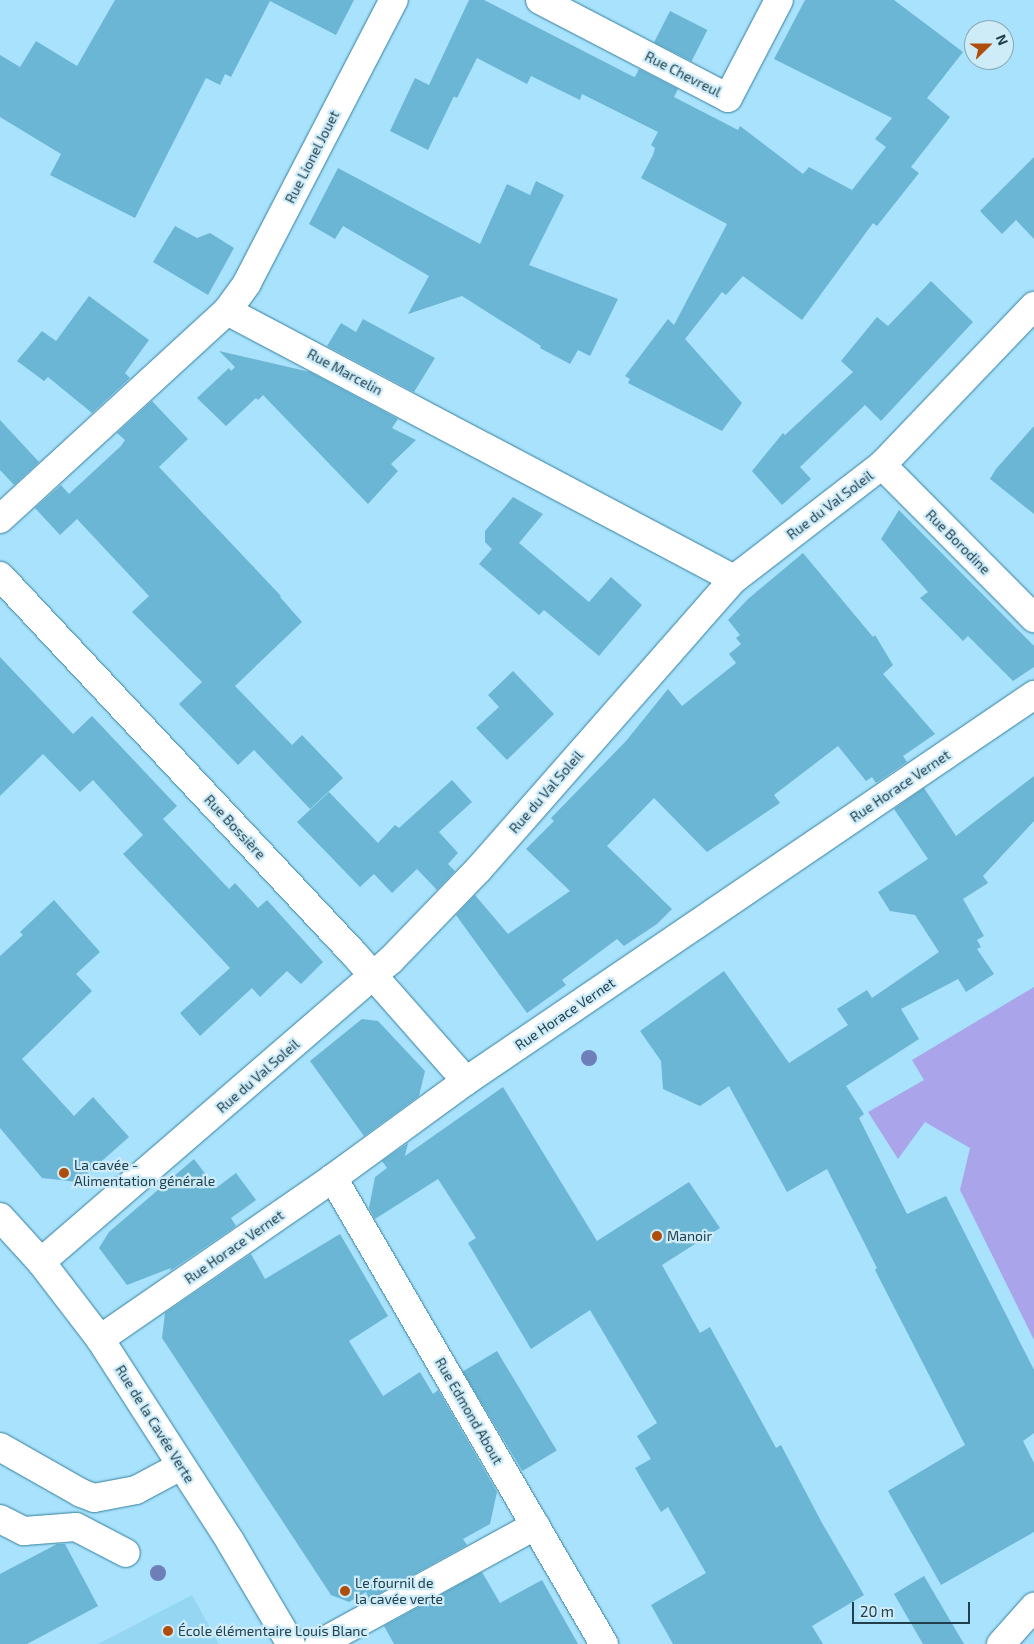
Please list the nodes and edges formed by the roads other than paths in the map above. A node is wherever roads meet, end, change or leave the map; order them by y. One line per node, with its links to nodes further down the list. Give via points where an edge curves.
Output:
1 (394, 0): 5 (street, Rue Lionel Jouet, via 247,283)
2 (540, 0): 3 (street, Rue Chevreul, via 728,98)
3 (779, 0)
4 (1034, 306): 6 (street, Rue du Val Soleil)
5 (227, 310): 7 (street); 9 (street, Rue Marcelin)
6 (882, 465): 9 (street, Rue du Val Soleil); 10 (street, Rue Borodine)
7 (0, 519)
8 (0, 576): 12 (street, Rue Bossière)
9 (734, 579): 12 (street, Rue du Val Soleil, via 478,870)
10 (1034, 618)
11 (1034, 696): 13 (street, Rue Horace Vernet)
12 (373, 977): 13 (street, Rue Bossière); 16 (street, Rue du Val Soleil)
13 (466, 1081): 14 (street, Rue Horace Vernet)
14 (333, 1178): 17 (street, Rue Horace Vernet); 22 (street, Rue Edmond About)
15 (0, 1218): 16 (street, Rue de la Cavée Verte)
16 (41, 1262): 17 (street, Rue de la Cavée Verte)
17 (100, 1339): 19 (street, Rue de la Cavée Verte)
18 (0, 1447): 20 (street)
19 (182, 1466): 20 (street, via 136,1490); 26 (street, Rue de la Cavée Verte)
20 (94, 1498): 23 (street, via 80,1514)
21 (0, 1519): 23 (street, via 24,1531)
22 (536, 1525): 27 (street); 28 (street, Rue Edmond About)
23 (76, 1527): 24 (street)
24 (126, 1554)
25 (1034, 1607): 29 (street)
26 (291, 1644)
27 (320, 1644)
28 (604, 1644)
29 (1001, 1644)

